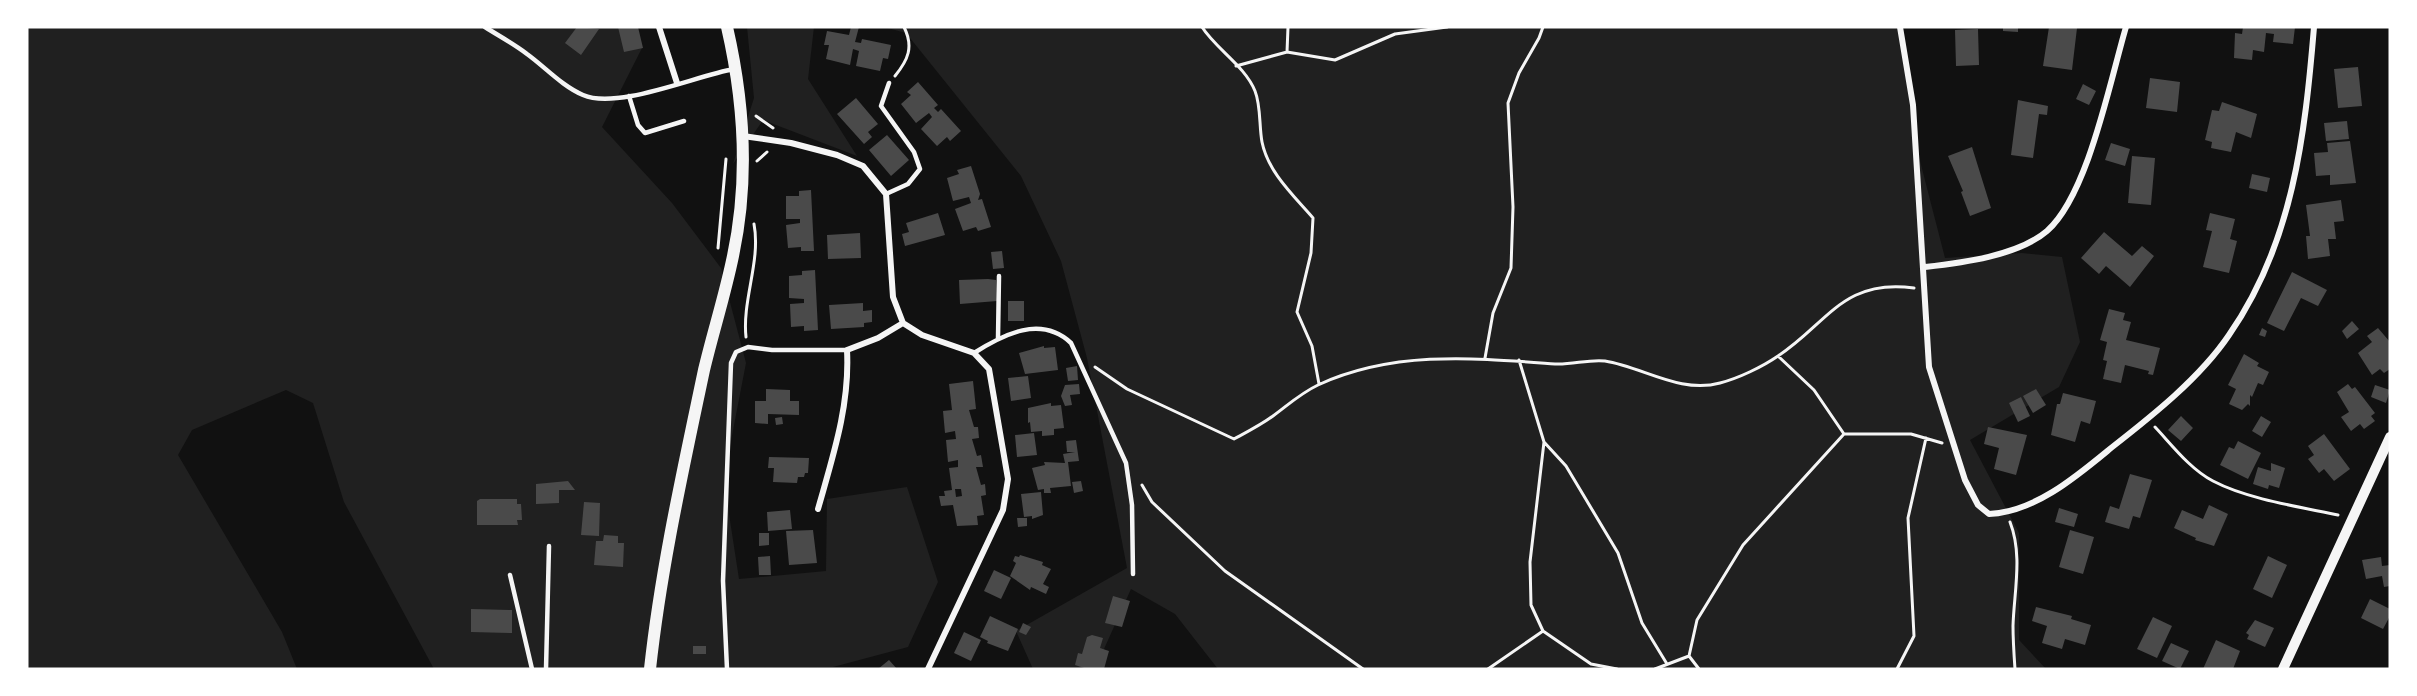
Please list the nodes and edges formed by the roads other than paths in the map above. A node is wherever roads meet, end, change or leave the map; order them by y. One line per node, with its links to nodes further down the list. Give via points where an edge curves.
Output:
1 (484, 27): 10 (lane, via 582,94 610,99)
2 (659, 27): 8 (street)
3 (727, 27): 7 (main road)
4 (1900, 27): 14 (street, via 1913,105)
5 (2126, 27): 14 (street, via 2071,201 2047,231 2022,247 1958,264)
6 (2314, 27): 14 (street, via 2307,108 2293,193 2265,274 2228,336 2148,419 2056,488 2007,513 1989,514 1978,505 1953,446 1929,367)
7 (736, 68): 8 (lane); 12 (main road)
8 (677, 83): 10 (lane)
9 (889, 83): 13 (lane, via 881,106 914,152 920,169 908,184)
10 (629, 96): 11 (lane, via 638,125 645,132)
11 (684, 121)
12 (742, 136): 13 (street, via 791,142 837,155 863,166); 27 (main road, via 734,254 676,494)
13 (886, 194): 16 (street, via 893,297)
14 (1925, 267)
15 (999, 276): 17 (lane)
16 (903, 323): 18 (street); 19 (street, via 922,335)
17 (998, 338): 19 (lane); 23 (lane, via 1017,330 1046,329 1071,343 1126,463 1132,505)
18 (847, 350): 21 (street, via 843,418); 28 (lane, via 748,347 736,352 731,363 723,581)
19 (974, 353): 29 (street, via 989,369 1008,479 1003,510)
20 (2390, 437): 30 (street)
21 (818, 509)
22 (549, 546): 26 (lane)
23 (1132, 574)
24 (510, 575): 25 (lane)
25 (532, 669)
26 (546, 669)
27 (650, 669)
28 (727, 669)
29 (928, 669)
30 (2283, 669)

